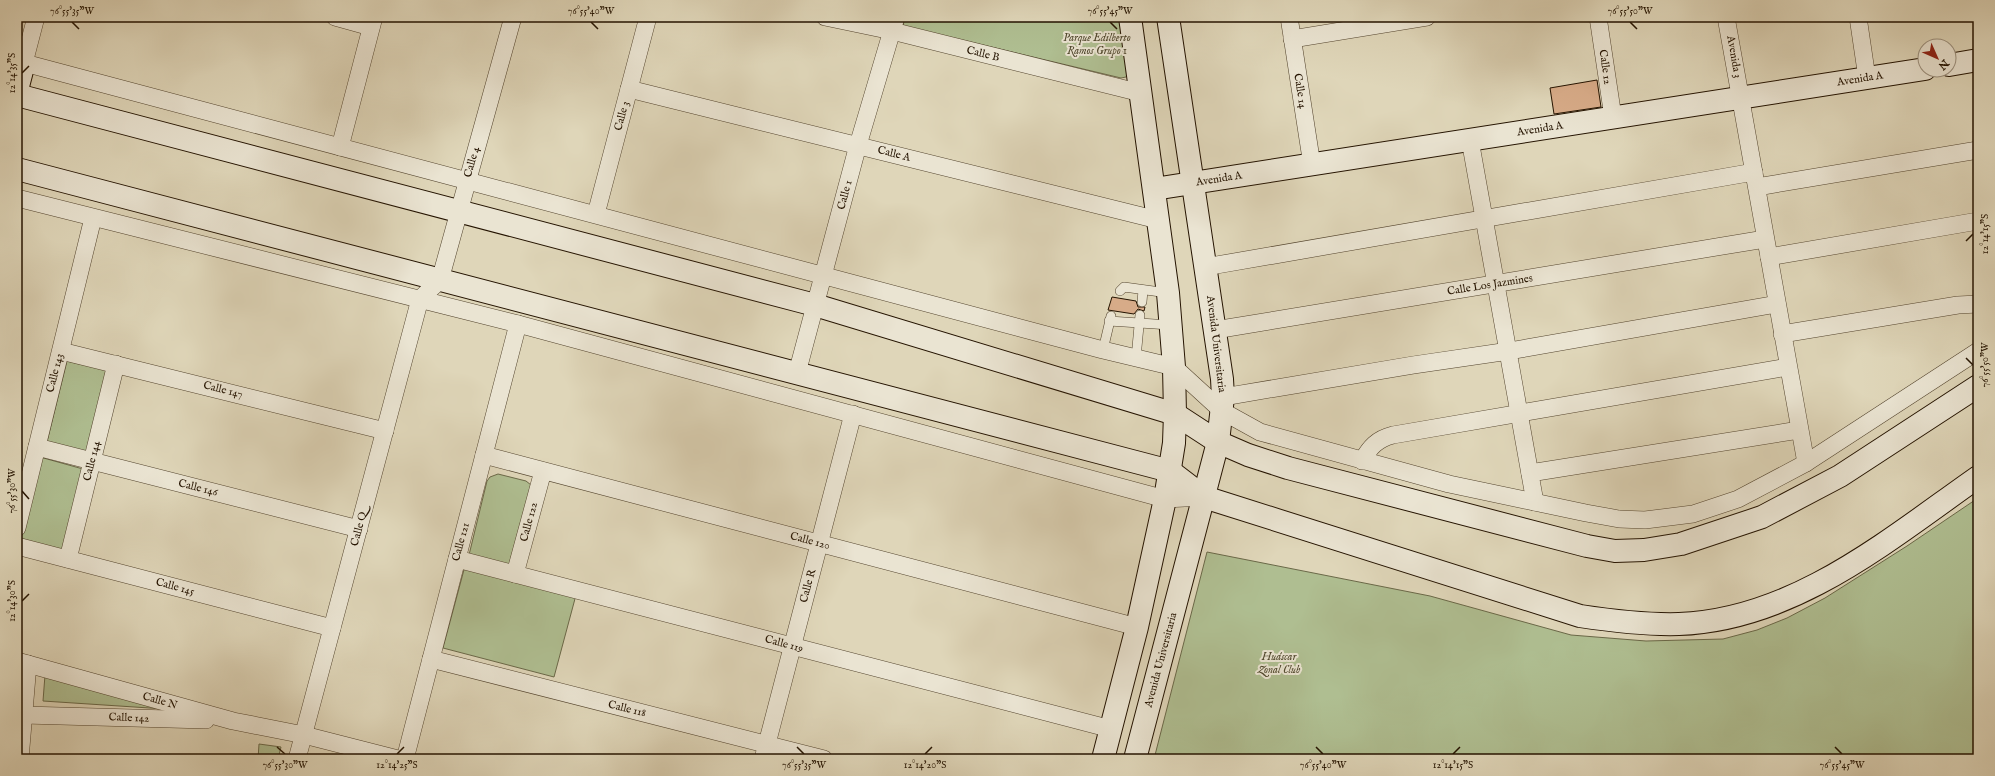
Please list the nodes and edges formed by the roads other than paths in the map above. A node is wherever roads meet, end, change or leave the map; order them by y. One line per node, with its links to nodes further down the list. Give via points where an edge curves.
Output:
1 (36, 17): 17 (street)
2 (335, 17): 13 (street)
3 (514, 17): 33 (street, Calle 4)
4 (648, 17): 21 (street, Calle 3)
5 (824, 17): 14 (street, Calle B)
6 (1130, 17): 23 (main road)
7 (1168, 17): 35 (main road, Avenida Universitaria)
8 (1289, 17): 15 (street, Calle 14)
9 (1427, 17): 15 (street)
10 (1598, 17): 26 (street, Calle 12)
11 (1726, 17): 25 (street, Avenida 3)
12 (1858, 17): 20 (street)
13 (373, 22): 29 (street)
14 (894, 24): 23 (street, Calle B); 28 (street, Calle 1)
15 (1292, 39): 31 (street, Calle 14)
16 (1978, 60): 18 (main road)
17 (21, 62): 22 (main road); 29 (street)
18 (1957, 64)
19 (1917, 70): 20 (main road, Avenida A)
20 (1867, 78): 25 (main road, Avenida A)
21 (629, 89): 28 (street, Calle A); 39 (street, Calle 3)
22 (17, 90)
23 (1141, 93): 36 (main road)
24 (17, 95): 38 (main road)
25 (1741, 97): 26 (main road, Avenida A); 34 (street, Avenida 3)
26 (1613, 117): 27 (main road, Avenida A)
27 (1470, 140): 31 (main road, Avenida A); 41 (street)
28 (858, 145): 42 (street, Calle A); 47 (street, Calle 1)
29 (340, 146): 33 (street)
30 (1978, 150): 34 (street)
31 (1312, 165): 35 (main road, Avenida A)
32 (17, 169): 48 (main road)
33 (467, 180): 38 (street, Calle 4); 39 (street)
34 (1755, 180): 41 (street); 44 (street, Avenida 3)
35 (1192, 183): 36 (main road, Avenida A); 46 (main road, Avenida Universitaria)
36 (1154, 190): 42 (main road)
37 (17, 198): 40 (street)
38 (458, 211): 48 (street, Calle 4); 57 (main road)
39 (596, 214): 47 (street)
40 (93, 218): 53 (street); 64 (street, Calle 143)
41 (1484, 219): 46 (street); 49 (street)
42 (1158, 220): 52 (main road)
43 (1978, 221): 45 (street)
44 (1766, 239): 45 (street, Avenida 3); 49 (street, Calle Los Jazmines)
45 (1769, 257): 55 (street, Avenida 3)
46 (1205, 267): 61 (main road, Avenida Universitaria)
47 (823, 274): 57 (street, Calle 1); 63 (street)
48 (440, 280): 53 (street); 71 (main road)
49 (1496, 284): 61 (street, Calle Los Jazmines); 65 (street)
50 (1143, 290): 51 (lane, via 1124,287); 52 (lane); 54 (lane)
51 (1120, 291)
52 (1168, 293): 60 (main road)
53 (420, 299): 59 (street); 78 (street, Calle Q)
54 (1142, 302)
55 (1777, 304): 62 (street, Avenida 3); 65 (street)
56 (1978, 304): 62 (street, via 1958,305)
57 (815, 305): 71 (street, Calle 1); 76 (main road)
58 (1140, 319): 60 (lane); 63 (lane, via 1110,319); 67 (lane)
59 (518, 324): 75 (street); 81 (street, Calle 121)
60 (1170, 325): 69 (main road)
61 (1215, 330): 73 (main road, Avenida Universitaria, via 1222,379)
62 (1782, 334): 70 (street, Avenida 3)
63 (1102, 350): 67 (street)
64 (61, 351): 68 (street, Calle 147); 80 (street, Calle 143)
65 (1509, 351): 73 (street, via 1414,365); 74 (street)
66 (1978, 351): 84 (street)
67 (1136, 358): 69 (street)
68 (116, 364): 78 (street, Calle 147); 82 (street, Calle 144)
69 (1174, 367): 73 (street); 76 (main road)
70 (1788, 367): 74 (street); 77 (street, Avenida 3)
71 (797, 373): 86 (main road)
72 (1978, 386): 79 (main road, via 1840,476 1762,517 1681,544 1644,550 1615,551 1588,546 1288,468)
73 (1222, 404): 79 (main road, Avenida Universitaria); 83 (street, via 1260,432)
74 (1519, 412): 83 (street, via 1382,438 1369,449); 87 (street)
75 (853, 414): 90 (street); 94 (street, Calle R)
76 (1175, 414): 79 (main road); 86 (main road)
77 (1799, 430): 84 (street, Avenida 3); 87 (street)
78 (385, 431): 93 (street, Calle Q)
79 (1218, 442): 89 (main road, Avenida Universitaria)
80 (37, 447): 82 (street, Calle 146); 92 (street, Calle 143)
81 (484, 455): 85 (street, Calle 120); 97 (street, Calle 121)
82 (92, 461): 93 (street, Calle 146); 96 (street, Calle 144)
83 (1362, 461): 91 (street, via 1449,484)
84 (1806, 462): 91 (street, via 1738,499 1700,512 1667,518 1620,519)
85 (543, 470): 94 (street, Calle 120); 98 (street, Calle 122)
86 (1170, 471): 89 (main road); 90 (main road)
87 (1530, 473): 91 (street)
88 (1978, 477): 89 (main road, via 1881,546 1802,592 1764,608 1723,618 1680,624 1627,623 1580,616)
89 (1204, 497): 90 (street); 115 (main road, Avenida Universitaria)
90 (1165, 499): 99 (main road)
91 (1535, 502)
92 (17, 528)
93 (358, 529): 100 (street, Calle Q)
94 (819, 544): 99 (street, Calle 120); 101 (street, Calle R)
95 (17, 546): 96 (street, Calle 145)
96 (68, 559): 100 (street, Calle 145)
97 (457, 559): 98 (street, Calle 119); 102 (street, Calle 121)
98 (515, 574): 101 (street, Calle 119)
99 (1137, 627): 106 (main road)
100 (332, 628): 107 (street, Calle Q)
101 (792, 646): 106 (street, Calle 119); 108 (street, Calle R)
102 (431, 659): 108 (street, Calle 118); 112 (street, Calle 121)
103 (23, 662): 104 (street); 105 (street, Calle N)
104 (24, 715): 105 (street, Calle 142); 109 (street)
105 (234, 721): 107 (street, Calle N)
106 (1111, 730): 114 (main road)
107 (304, 735): 110 (street, Calle Q); 111 (street, Calle N)
108 (765, 752): 113 (street, Calle 118)
109 (20, 759)
110 (298, 759)
111 (398, 759)
112 (405, 759)
113 (824, 759)
114 (1103, 759)
115 (1135, 759)

